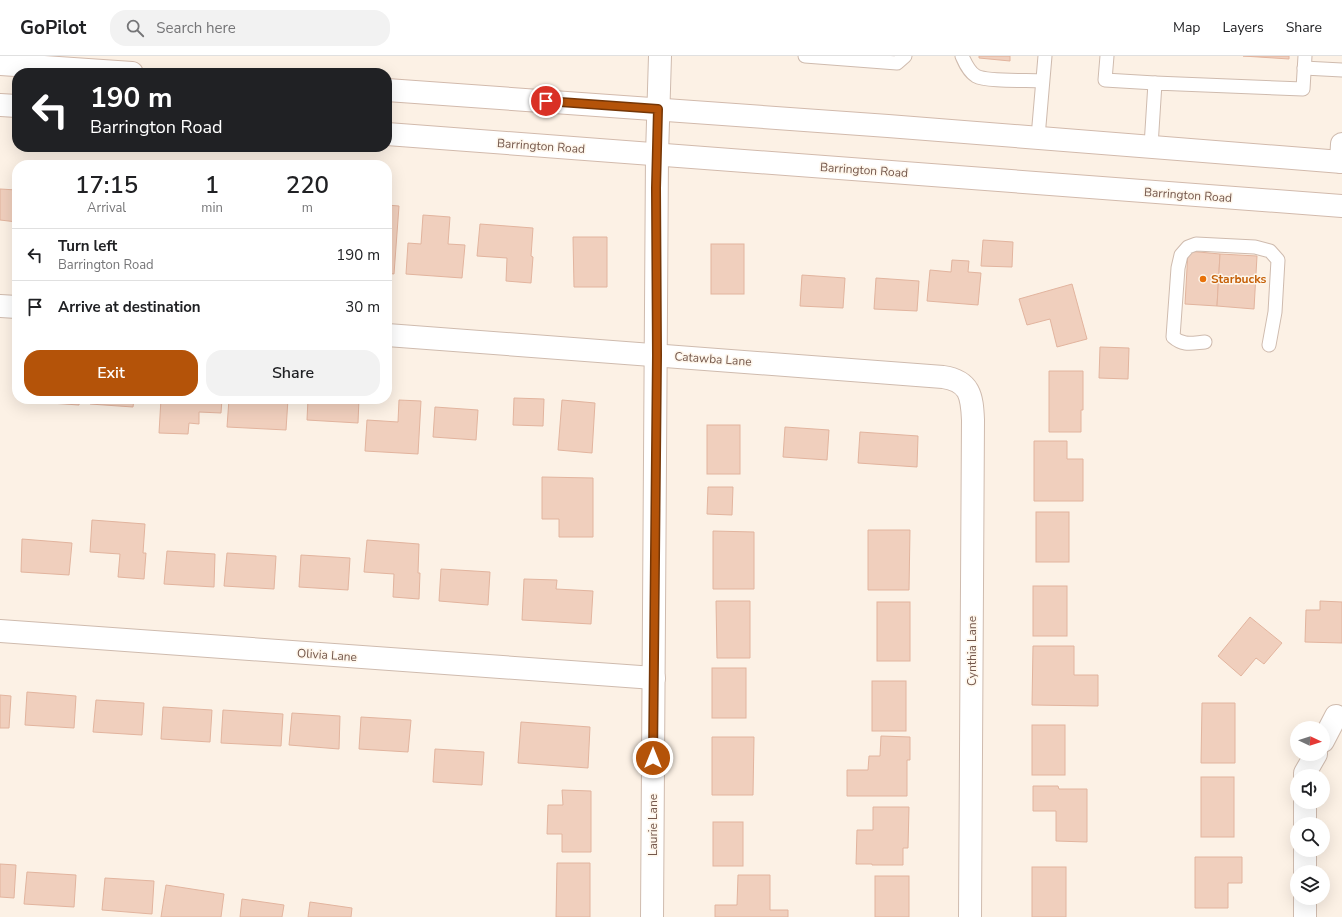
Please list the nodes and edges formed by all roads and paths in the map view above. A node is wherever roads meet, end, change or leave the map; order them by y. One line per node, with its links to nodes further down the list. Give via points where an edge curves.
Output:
1 (13, 56): 11 (lane)
2 (660, 56): 19 (street, Laurie Lane)
3 (805, 56): 4 (lane)
4 (809, 56): 5 (lane, via 897,63)
5 (906, 56)
6 (962, 56): 14 (lane, via 966,66 976,76 989,79)
7 (1045, 56): 14 (lane)
8 (1107, 56): 15 (lane, via 1105,80)
9 (1304, 62): 13 (lane); 15 (lane, via 1303,88)
10 (0, 64): 11 (street)
11 (33, 66): 12 (street)
12 (61, 68)
13 (1342, 70)
14 (1042, 81): 21 (lane)
15 (1155, 83): 22 (lane)
16 (392, 90): 19 (street)
17 (0, 105): 18 (street)
18 (12, 106)
19 (658, 109): 21 (street); 23 (street, Laurie Lane)
20 (392, 134): 23 (street, Barrington Road)
21 (1038, 137): 22 (street)
22 (1151, 146): 24 (street)
23 (657, 155): 25 (street, Barrington Road); 31 (street, Laurie Lane)
24 (1342, 156)
25 (1342, 206)
26 (0, 306): 27 (street)
27 (12, 307)
28 (392, 335): 31 (street, Catawba Lane)
29 (1205, 342): 30 (lane, via 1187,344 1172,337 1181,255 1188,247 1196,244 1255,247 1270,251 1278,260 1275,312)
30 (1269, 345)
31 (657, 355): 32 (street, Catawba Lane, via 943,377 951,378); 34 (street, Laurie Lane)
32 (965, 387): 39 (street, Cynthia Lane, via 971,396 973,420)
33 (0, 631): 34 (street, Olivia Lane)
34 (654, 678): 38 (street, Laurie Lane)
35 (1336, 716): 36 (street)
36 (1330, 728)
37 (1305, 905): 40 (street)
38 (652, 917)
39 (970, 917)
40 (1305, 917)

